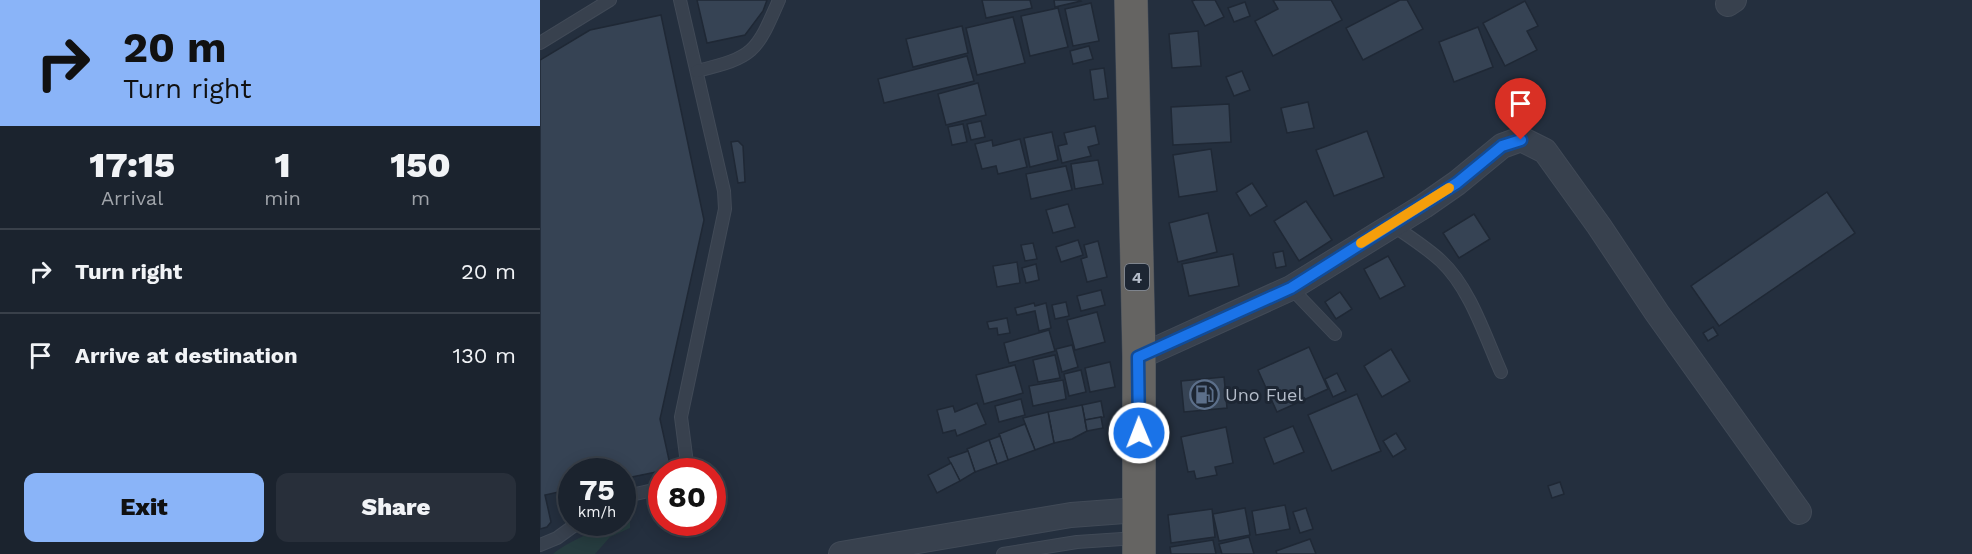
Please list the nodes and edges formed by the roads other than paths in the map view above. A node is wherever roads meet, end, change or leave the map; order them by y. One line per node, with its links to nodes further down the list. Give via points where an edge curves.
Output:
1 (610, 0): 5 (lane)
2 (680, 0): 6 (lane)
3 (779, 0): 6 (lane, via 762,40 746,56)
4 (1131, 0): 10 (highway, 4)
5 (540, 43)
6 (697, 71): 12 (lane, via 725,209 681,417)
7 (1391, 224): 8 (street); 11 (lane, via 1442,262 1458,282); 13 (street, via 1457,183 1502,146 1521,140 1545,151)
8 (1291, 288): 9 (lane); 10 (street)
9 (1335, 334)
10 (1138, 357): 14 (highway, 4)
11 (1501, 372)
12 (686, 458)
13 (1799, 512)
14 (1139, 534): 17 (street, via 1071,515); 18 (lane)
15 (560, 536): 16 (lane)
16 (540, 545)
17 (841, 554)
18 (1003, 554)

